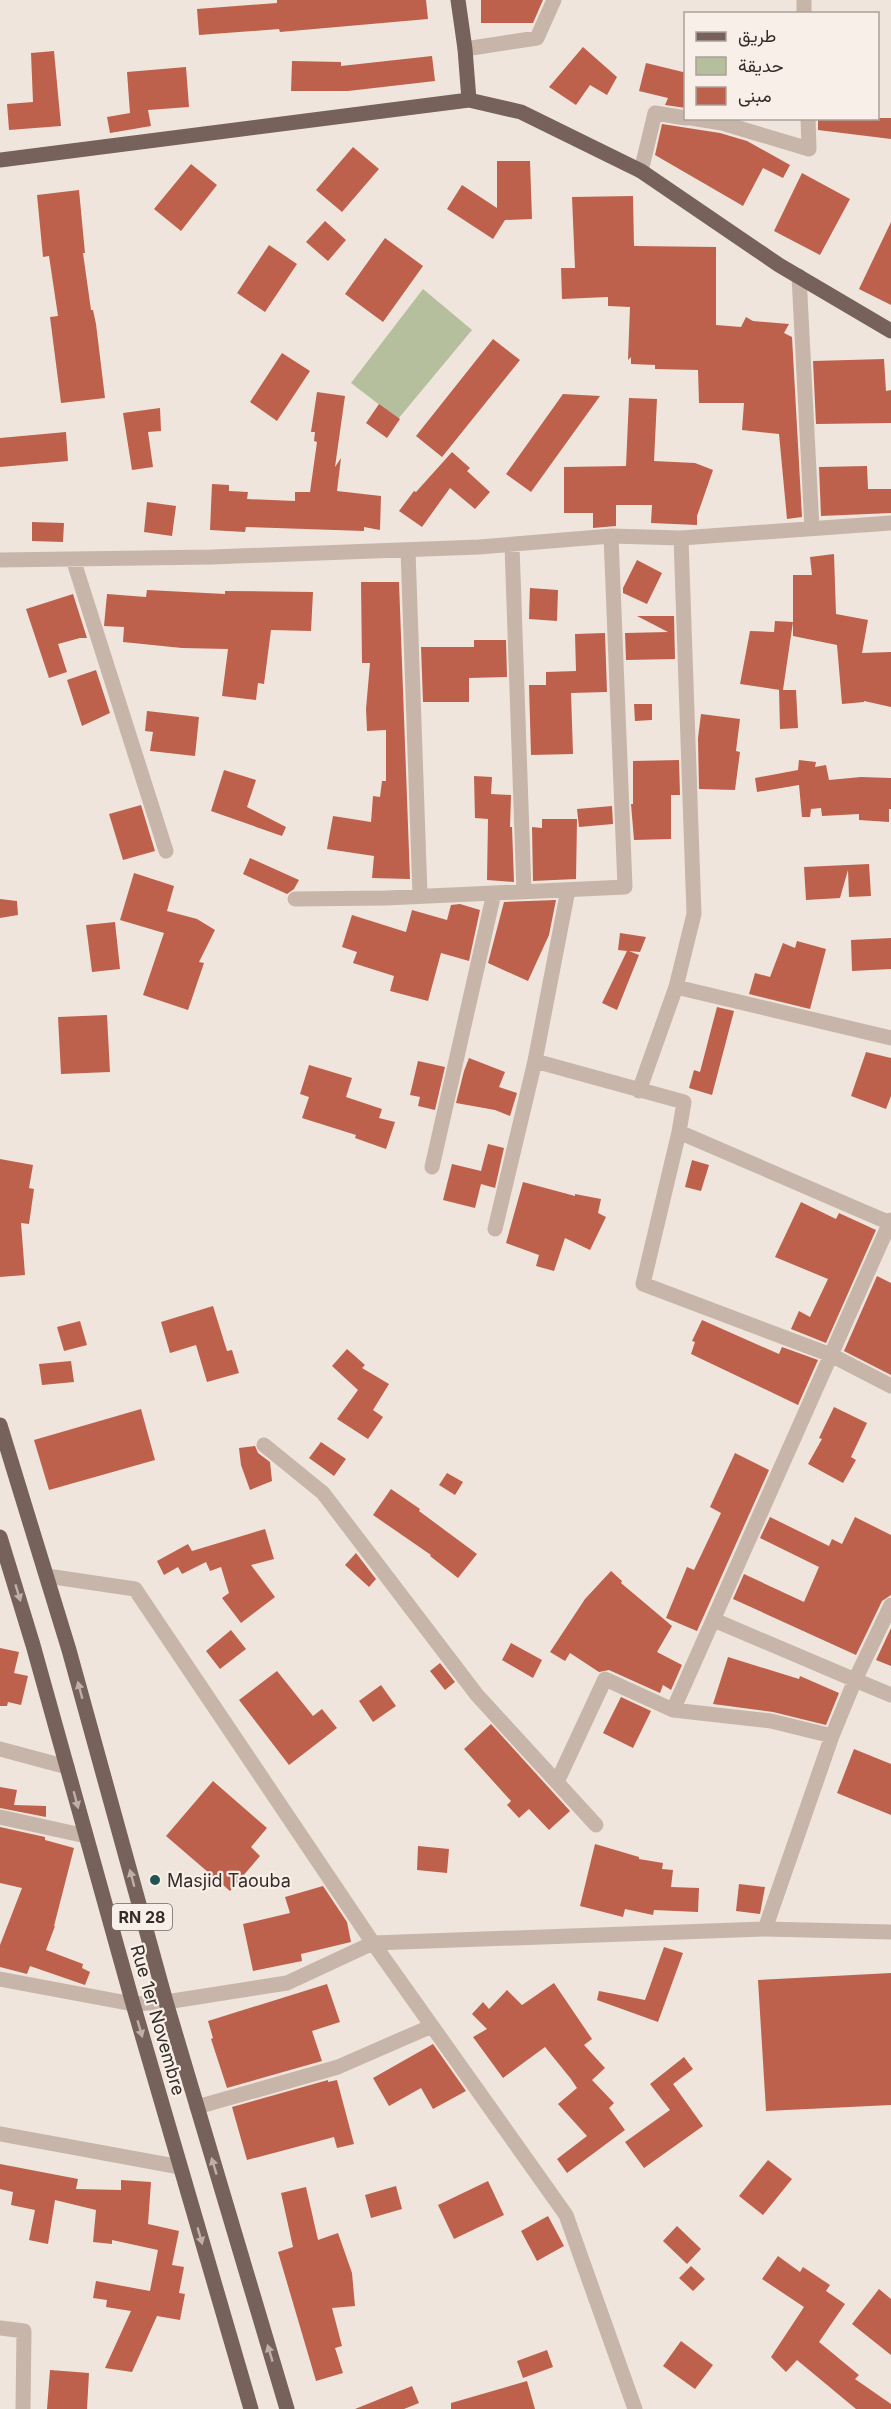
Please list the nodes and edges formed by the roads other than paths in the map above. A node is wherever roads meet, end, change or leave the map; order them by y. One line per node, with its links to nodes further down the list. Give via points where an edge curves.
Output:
1 (458, 0): 3 (main road)
2 (554, 0): 3 (street, via 537,38)
3 (465, 49): 4 (main road)
4 (469, 100): 8 (main road); 9 (main road, via 521,112)
5 (684, 118): 9 (street, via 655,113)
6 (703, 120): 7 (street, via 809,149)
7 (808, 120)
8 (0, 160)
9 (641, 171): 10 (main road)
10 (799, 276): 11 (main road); 13 (street)
11 (891, 331)
12 (891, 523): 13 (street)
13 (813, 529): 15 (street)
14 (611, 536): 15 (street); 16 (street); 21 (street, via 625,887)
15 (681, 538): 26 (street, via 694,914)
16 (512, 545): 17 (street); 22 (street)
17 (408, 550): 18 (street); 24 (street)
18 (73, 559): 19 (street); 20 (street)
19 (0, 560)
20 (166, 851)
21 (568, 890): 22 (street); 28 (street)
22 (524, 892): 23 (street)
23 (494, 893): 24 (street); 31 (street)
24 (420, 895): 25 (street)
25 (295, 899)
26 (676, 987): 27 (street); 29 (street)
27 (891, 1038)
28 (535, 1061): 29 (street); 33 (street)
29 (639, 1091): 30 (street, via 684,1102)
30 (679, 1132): 32 (street); 34 (street, via 643,1284)
31 (432, 1167)
32 (890, 1221): 34 (street)
33 (495, 1228)
34 (831, 1355): 35 (street); 41 (street)
35 (891, 1386)
36 (0, 1425): 39 (main road, RN 28)
37 (264, 1445): 48 (street, via 323,1493 477,1695)
38 (0, 1537): 47 (main road, Rue 1er Novembre / RN 28, one-way to 47)
39 (47, 1576): 54 (street, via 135,1589); 56 (main road, RN 28, one-way to 39)
40 (891, 1605): 42 (street)
41 (714, 1620): 42 (street); 44 (street)
42 (855, 1680): 43 (street); 45 (street)
43 (891, 1695)
44 (673, 1710): 45 (street, via 771,1721); 48 (street, via 605,1679)
45 (832, 1736): 52 (street)
46 (0, 1749): 47 (street)
47 (67, 1767): 51 (main road, Rue 1er Novembre / RN 28, one-way to 51)
48 (556, 1782): 50 (street)
49 (0, 1817): 51 (street)
50 (596, 1825)
51 (86, 1836): 57 (main road, Rue 1er Novembre / RN 28)
52 (765, 1929): 53 (street); 54 (street)
53 (891, 1932)
54 (373, 1943): 56 (street, via 287,1983); 58 (street)
55 (0, 1979): 57 (street)
56 (166, 2002): 57 (street); 59 (main road, RN 28)
57 (133, 2004): 61 (main road, Rue 1er Novembre / RN 28, one-way to 61)
58 (432, 2026): 59 (street, via 338,2067); 66 (street, via 566,2215)
59 (197, 2107): 65 (main road, RN 28, one-way to 59)
60 (0, 2134): 61 (street)
61 (180, 2167): 64 (main road, Rue 1er Novembre / RN 28, one-way to 64)
62 (0, 2328): 63 (street, via 24,2331)
63 (23, 2409)
64 (251, 2409)
65 (286, 2409)
66 (635, 2409)

